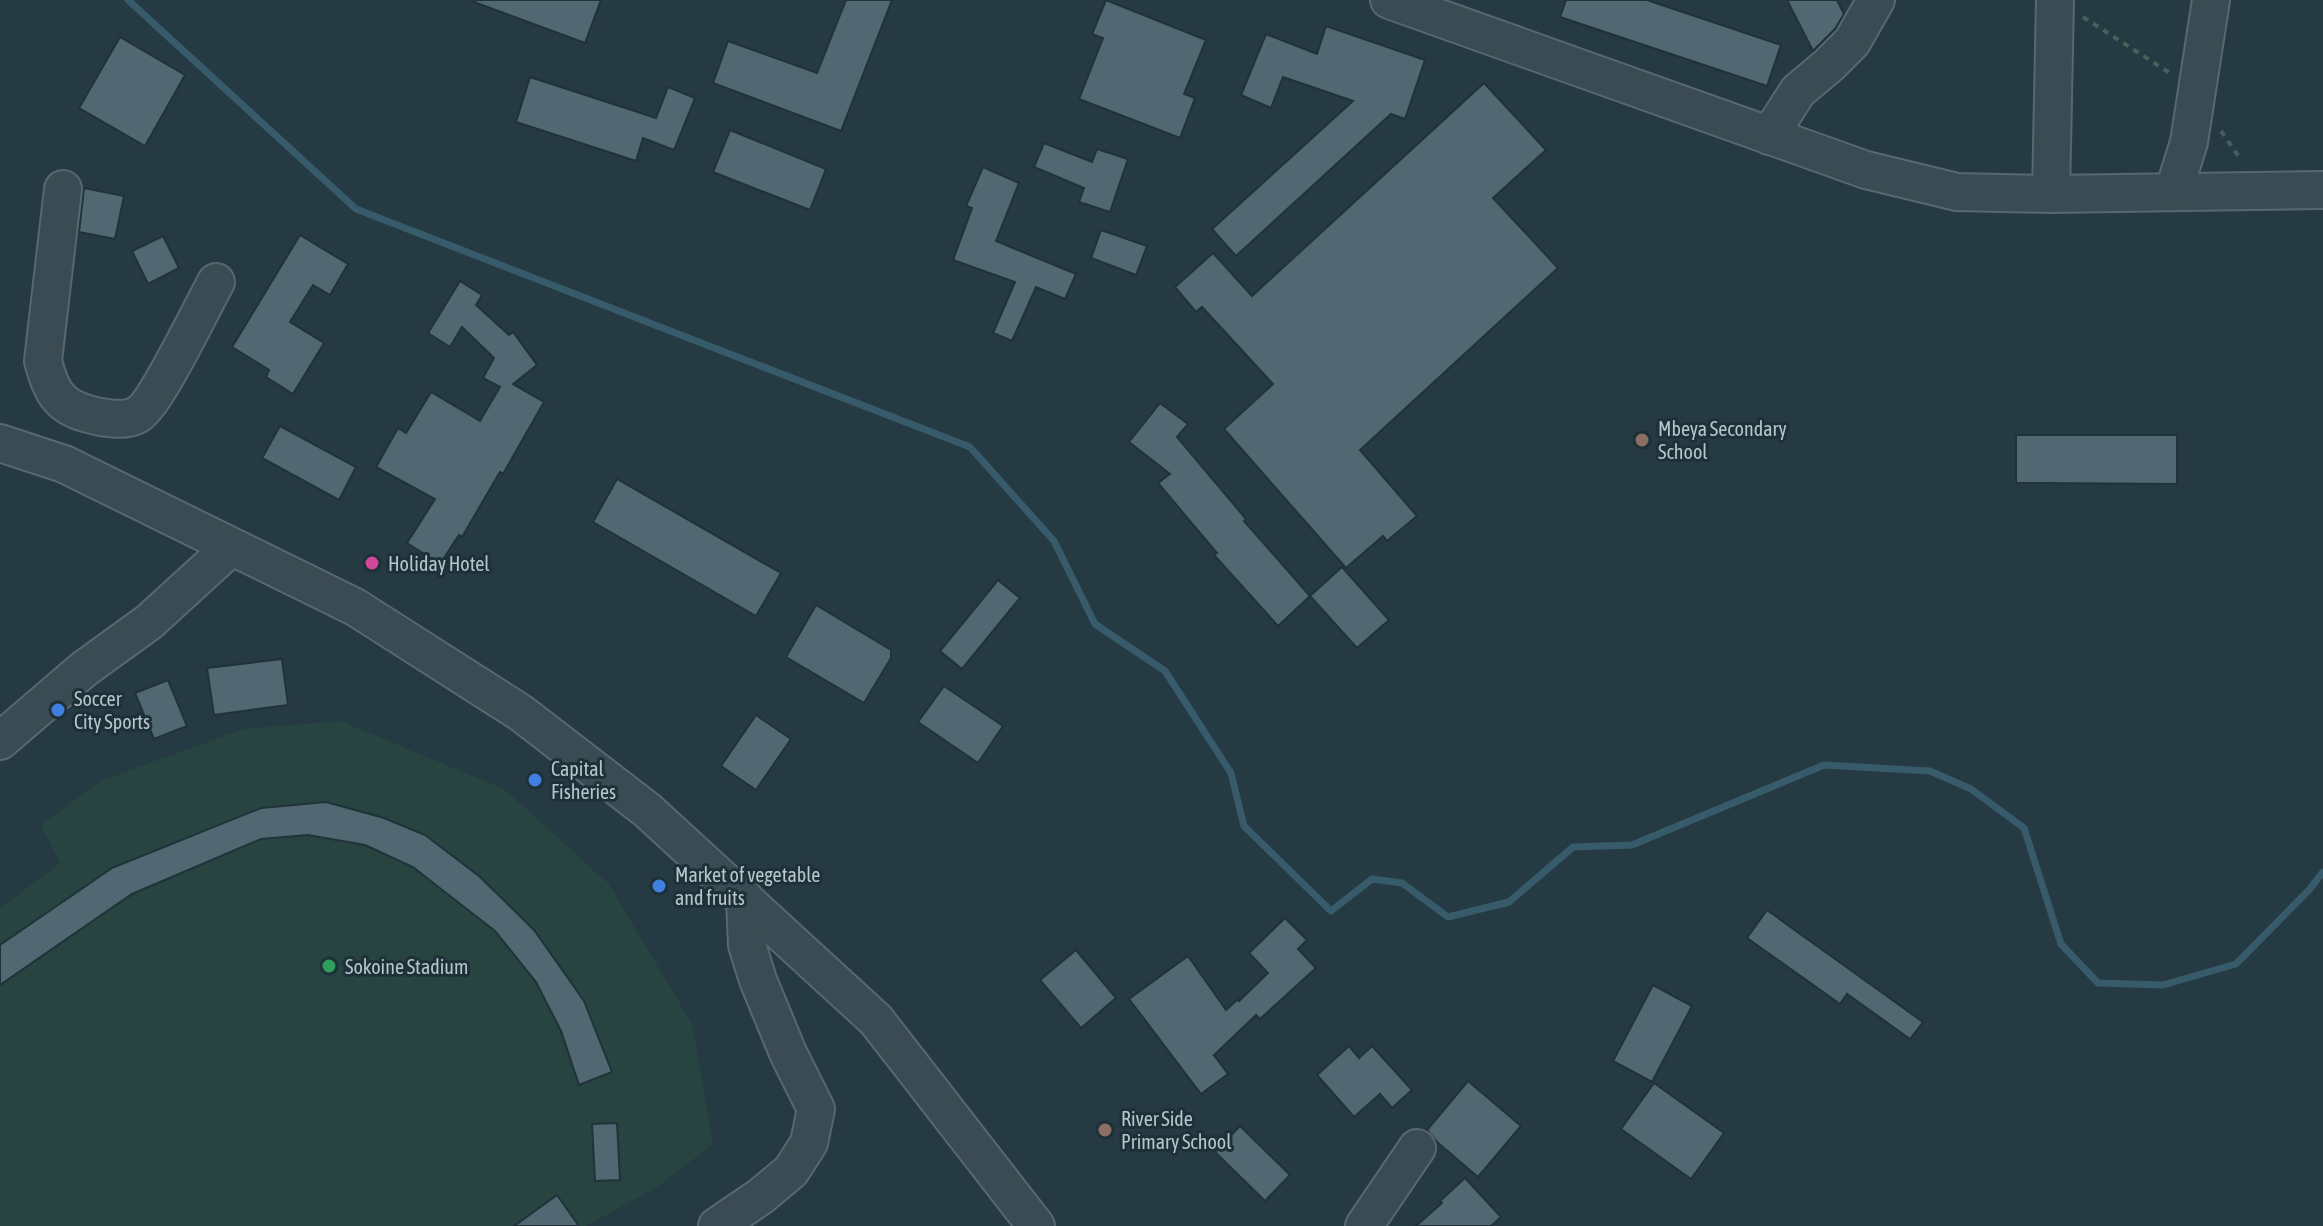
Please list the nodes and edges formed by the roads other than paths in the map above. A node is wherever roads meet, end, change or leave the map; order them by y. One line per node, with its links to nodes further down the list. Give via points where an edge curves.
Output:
1 (1389, 0): 5 (street)
2 (1876, 0): 5 (street, via 1852,42 1798,91)
3 (2211, 0): 7 (street, via 2189,142)
4 (2055, 2): 9 (street)
5 (1769, 136): 9 (street, via 1866,170 1957,192)
6 (63, 189): 11 (street, via 43,361 50,388 67,405)
7 (2174, 190): 8 (street); 9 (street)
8 (2323, 190)
9 (2051, 194)
10 (216, 282): 11 (street, via 156,395 138,415 122,419)
11 (88, 414): 13 (street)
12 (0, 443): 13 (street)
13 (64, 464): 14 (street)
14 (231, 547): 15 (street, via 149,622); 16 (street, via 355,607 521,713 647,810)
15 (0, 741)
16 (745, 899): 18 (street, via 747,945 758,980 816,1109 809,1143 791,1171); 19 (street, via 876,1020)
17 (1417, 1148): 20 (street)
18 (717, 1226)
19 (1036, 1226)
20 (1364, 1226)

